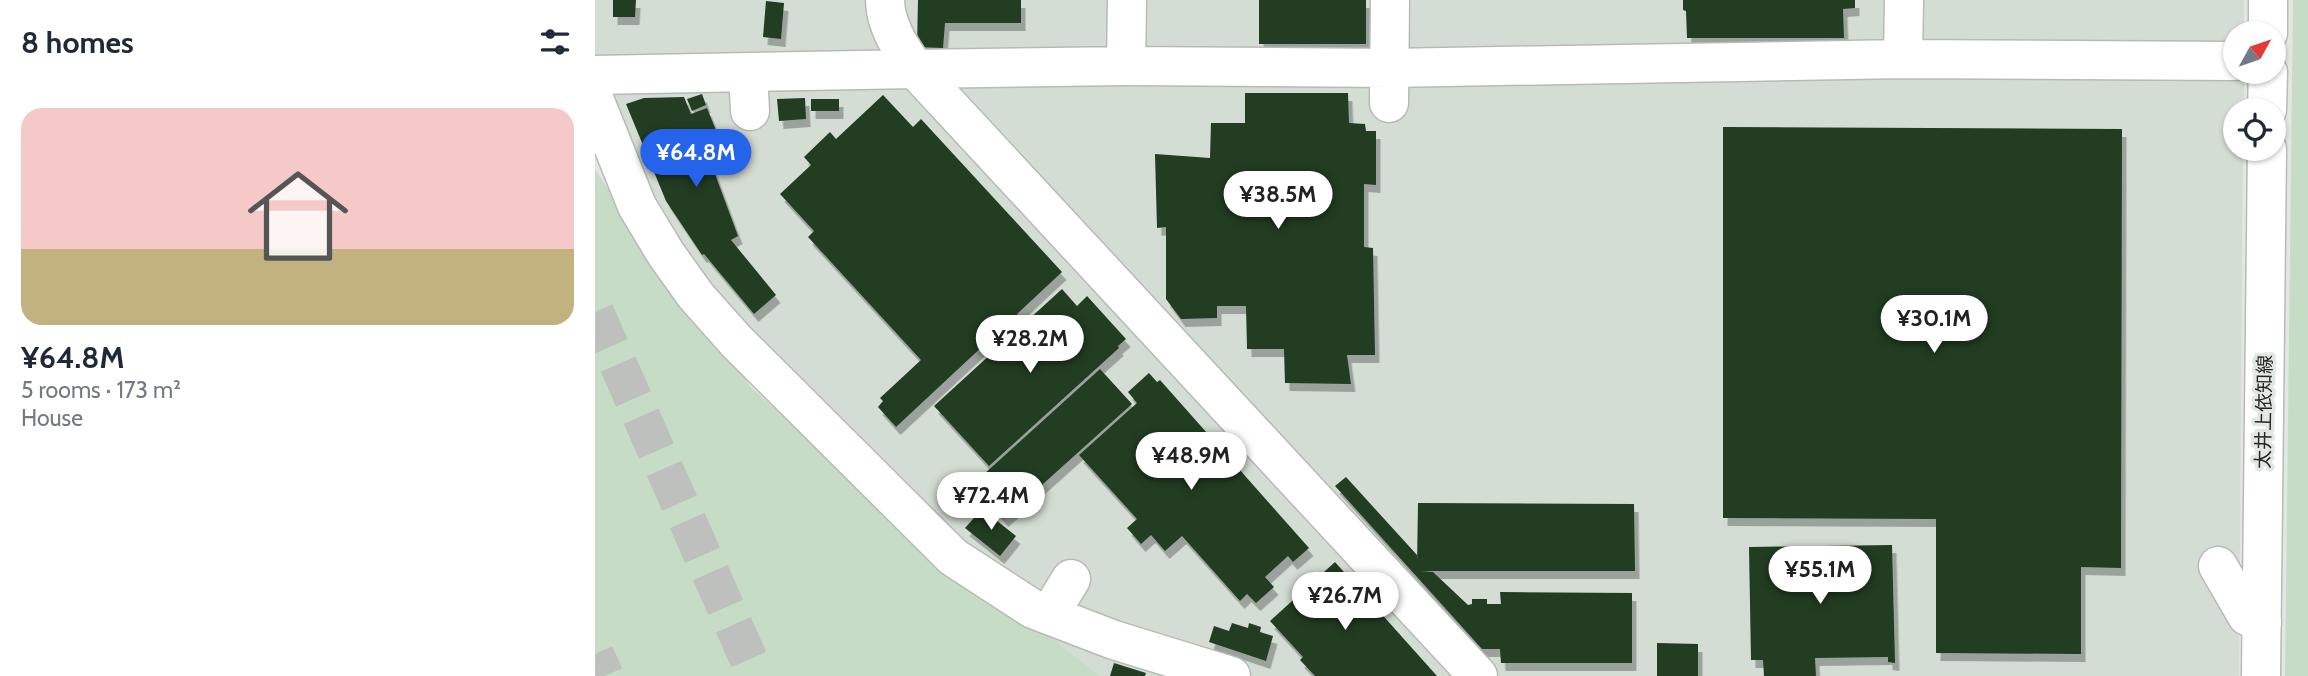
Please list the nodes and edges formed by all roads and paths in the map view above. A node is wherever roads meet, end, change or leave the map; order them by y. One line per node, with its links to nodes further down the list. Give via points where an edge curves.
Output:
1 (885, 0): 10 (street, via 885,14)
2 (1127, 0): 9 (street)
3 (1389, 0): 13 (street)
4 (1904, 0): 7 (street)
5 (2268, 0): 6 (street)
6 (2268, 21)
7 (1903, 59): 8 (street); 13 (street)
8 (2223, 61)
9 (1126, 66): 10 (street); 13 (street)
10 (915, 69): 11 (street); 22 (street)
11 (748, 73): 12 (street); 15 (street)
12 (595, 75)
13 (1389, 86)
14 (595, 101): 19 (street, via 637,206 696,296 953,558)
15 (750, 111)
16 (2267, 161): 20 (street, 太井上依知線)
17 (2218, 566): 20 (street, via 2247,616)
18 (1071, 579): 19 (street)
19 (1049, 615): 21 (street)
20 (2262, 622): 23 (street, 太井上依知線)
21 (1231, 676)
22 (1478, 676)
23 (2261, 676)

